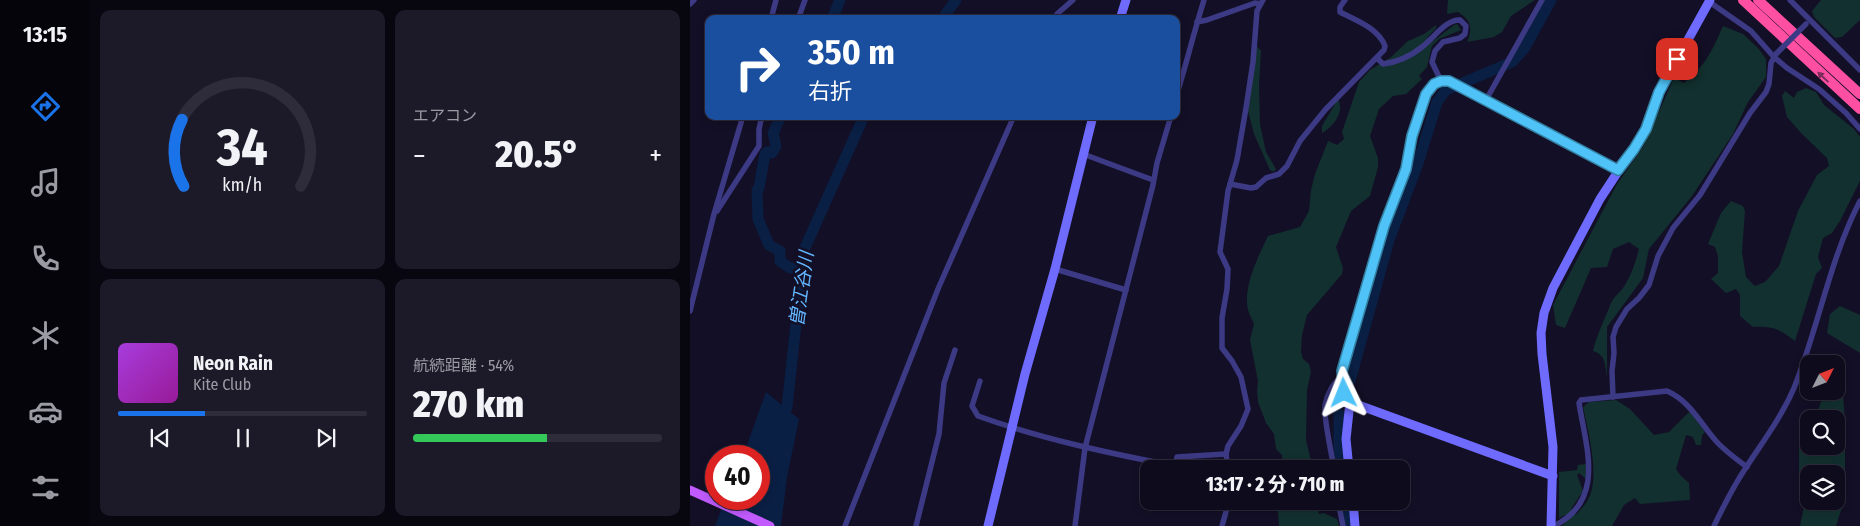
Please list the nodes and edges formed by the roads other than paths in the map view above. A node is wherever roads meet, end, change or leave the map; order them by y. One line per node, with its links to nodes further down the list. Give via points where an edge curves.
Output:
1 (694, 0): 14 (street)
2 (776, 0): 15 (street)
3 (805, 0): 16 (street)
4 (1073, 0): 17 (street)
5 (1126, 0): 18 (street)
6 (1204, 0): 19 (street)
7 (1344, 0): 22 (street, via 1340,12 1382,37 1385,46)
8 (1542, 0): 27 (street)
9 (1742, 0): 28 (highway, one-way to 9)
10 (1758, 0): 26 (highway)
11 (1790, 0): 20 (street)
12 (1709, 1): 21 (street); 36 (street, via 1659,92 1646,129)
13 (1262, 2): 19 (street); 38 (street, via 1257,11 1246,108)
14 (690, 4)
15 (772, 15)
16 (799, 15)
17 (1057, 15)
18 (1121, 15)
19 (1197, 22): 25 (street)
20 (1808, 22): 21 (street, bridge); 23 (street)
21 (1775, 56): 34 (street, via 1818,88); 47 (street, via 1766,92 1700,196 1673,228 1658,256 1649,285 1616,327)
22 (1377, 58): 24 (street, via 1383,64 1408,56 1452,21 1460,20 1466,26 1465,34 1443,42 1435,51 1432,62); 38 (street, via 1325,110 1279,174 1251,188)
23 (1860, 70)
24 (1441, 81): 27 (street, via 1449,81); 45 (street, via 1426,94 1406,169 1384,226)
25 (1180, 83)
26 (1860, 94)
27 (1486, 100): 36 (street)
28 (1860, 109)
29 (742, 120): 40 (street)
30 (761, 120): 40 (street, via 759,146)
31 (1012, 120): 62 (street, via 938,289)
32 (1092, 120): 35 (street)
33 (1170, 120): 37 (street)
34 (1860, 129)
35 (1083, 154): 37 (street); 41 (street)
36 (1618, 170): 56 (street, via 1558,280 1544,313 1542,354 1553,447)
37 (1154, 180): 42 (street)
38 (1230, 184): 51 (street, via 1220,252 1228,270 1222,348 1241,377 1248,409)
39 (1860, 201): 55 (street, via 1829,275 1784,411)
40 (714, 214): 43 (street)
41 (1055, 269): 42 (street); 49 (street)
42 (1126, 290): 50 (street)
43 (690, 311)
44 (955, 350): 63 (street, via 944,383 939,434)
45 (1342, 378): 48 (street, via 1344,393); 53 (street, via 1335,381 1325,405)
46 (980, 380): 49 (street, via 972,406 975,412)
47 (1612, 397): 55 (street, via 1655,391 1677,395 1716,441); 69 (street, via 1578,403 1589,462 1589,480 1586,494 1574,512)
48 (1350, 402): 54 (street, via 1346,439); 56 (street)
49 (1012, 428): 50 (street); 64 (street)
50 (1085, 448): 51 (street, via 1174,466 1177,457); 65 (street)
51 (1226, 454): 52 (street)
52 (1227, 460)
53 (1332, 460)
54 (1348, 460)
55 (1746, 467): 70 (street)
56 (1553, 476): 69 (street)
57 (690, 490): 61 (main road)
58 (1226, 510): 66 (street)
59 (1340, 510): 67 (street)
60 (1353, 510): 68 (street)
61 (770, 526)
62 (845, 526)
63 (916, 526)
64 (988, 526)
65 (1075, 526)
66 (1222, 526)
67 (1343, 526)
68 (1355, 526)
69 (1552, 526)
70 (1714, 526)

